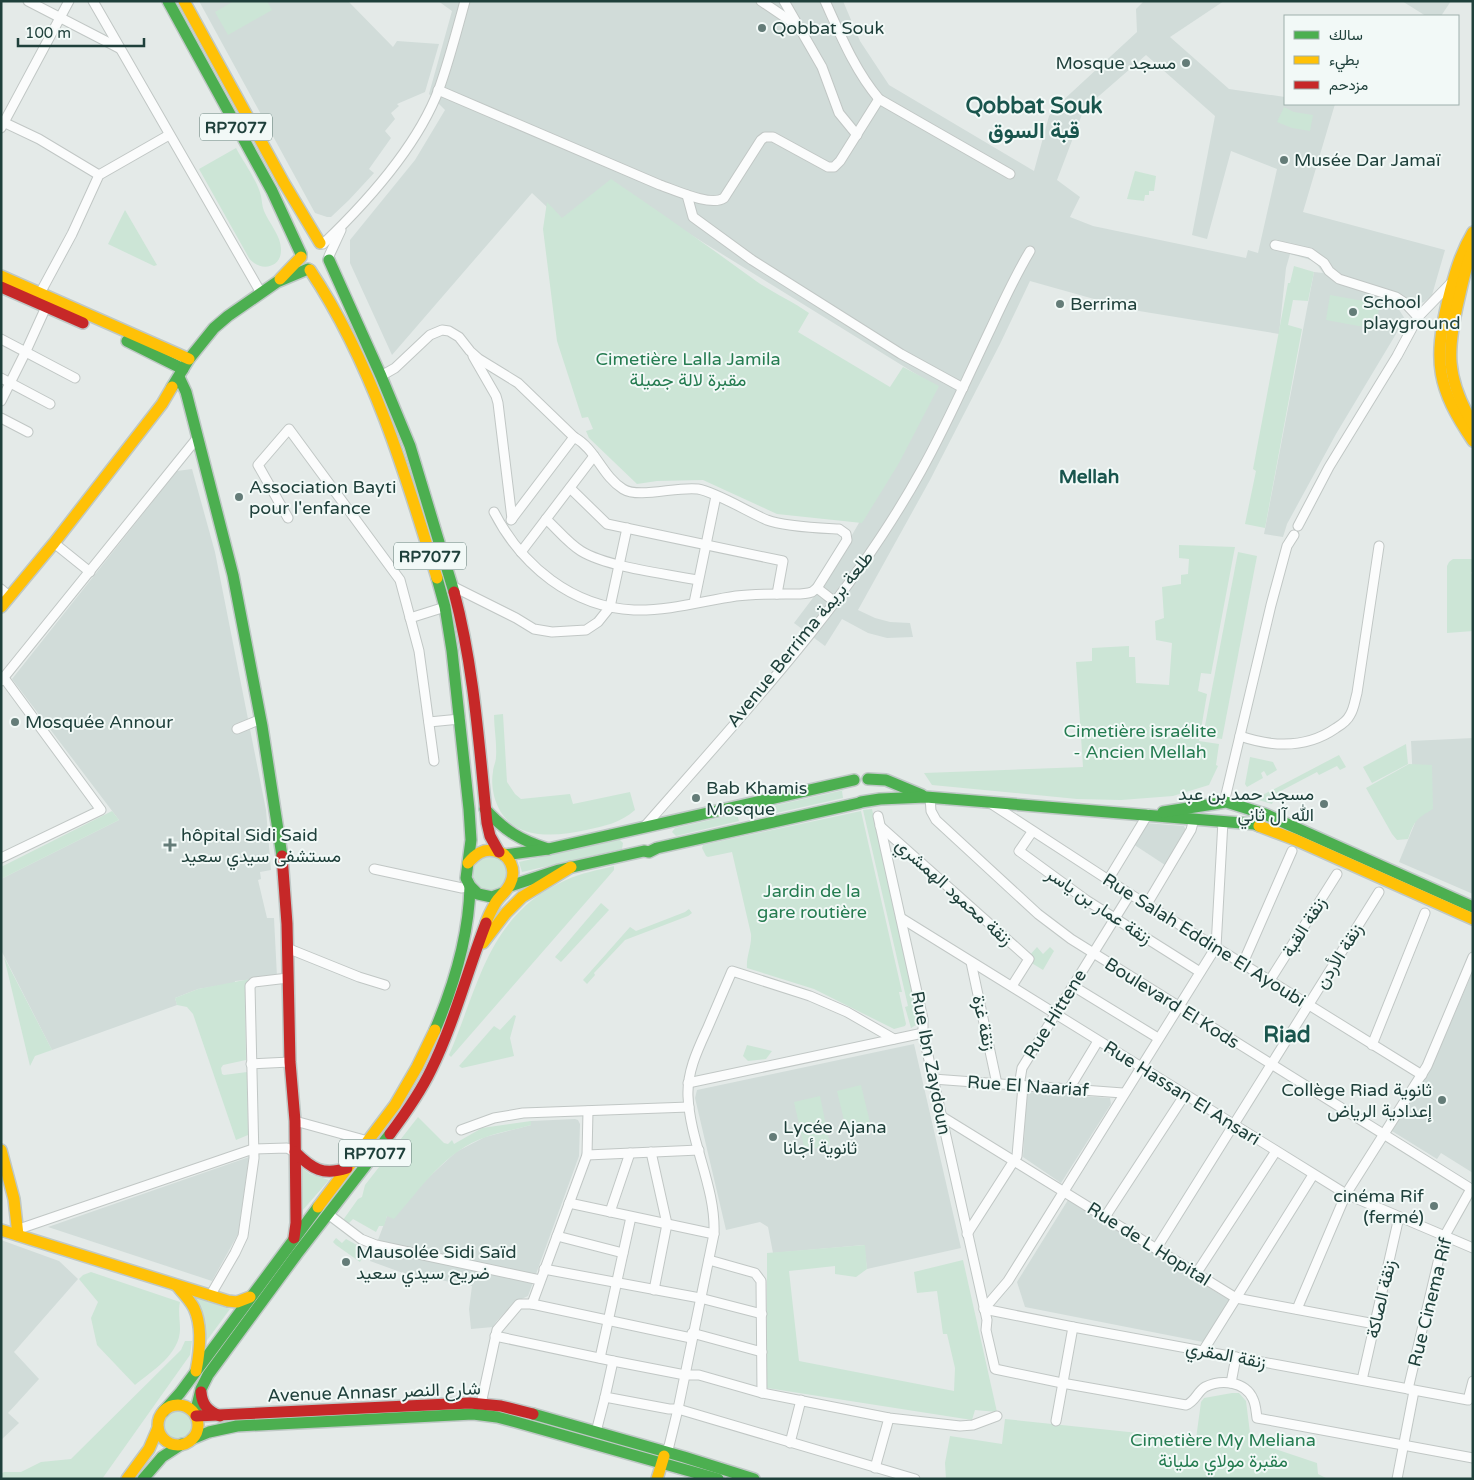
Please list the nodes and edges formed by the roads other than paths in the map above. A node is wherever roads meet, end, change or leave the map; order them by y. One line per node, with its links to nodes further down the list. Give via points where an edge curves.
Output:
1 (28, 1): 10 (street)
2 (69, 1): 10 (street)
3 (93, 1): 12 (street)
4 (168, 1): 27 (main road, RP7077, via 272,191)
5 (184, 1): 23 (main road, RP7077, via 284,183)
6 (761, 1): 11 (street)
7 (784, 1): 11 (street)
8 (825, 1): 14 (street, via 854,60)
9 (465, 4): 13 (street)
10 (60, 18): 12 (street); 15 (street)
11 (802, 29): 17 (street, via 822,67 839,113)
12 (120, 48): 16 (street)
13 (438, 90): 20 (street); 21 (street, via 406,148)
14 (879, 99): 17 (street); 18 (street)
15 (2, 124): 19 (street, via 39,140)
16 (169, 135): 19 (street); 34 (street)
17 (856, 136): 20 (street, via 840,161 831,168 771,136 765,137 723,199 715,201)
18 (1010, 174)
19 (99, 175): 35 (street)
20 (687, 195): 45 (street, via 693,217 752,260 900,354)
21 (343, 225): 23 (street); 28 (street)
22 (1473, 232): 32 (main road, via 1459,255)
23 (321, 243): 27 (main road, via 306,245); 28 (main road, RP7077, via 328,249)
24 (1276, 245): 36 (street, via 1310,253 1339,279 1396,297)
25 (1473, 249): 49 (main road, via 1449,346 1452,382)
26 (1030, 251): 45 (street, Avenue Berrima طلعة بريمة)
27 (301, 255): 29 (main road, RP7077, via 303,264); 31 (main road)
28 (329, 258): 29 (main road, via 320,270); 41 (main road, RP7077)
29 (309, 269): 31 (main road); 78 (main road, RP7077, via 330,300 387,424 414,502)
30 (1, 276): 35 (main road)
31 (277, 282): 34 (main road)
32 (1452, 282): 36 (street); 53 (main road, via 1440,340 1440,363 1452,408)
33 (1, 287): 35 (main road)
34 (261, 293): 40 (main road, via 214,328)
35 (40, 301): 38 (street); 40 (main road)
36 (1418, 317): 86 (street, via 1329,468 1288,546)
37 (1, 339): 38 (street)
38 (26, 351): 43 (street); 44 (street)
39 (470, 351): 41 (street, via 454,333 442,330 430,335); 52 (street, via 518,383); 60 (street, via 498,403)
40 (184, 368): 51 (main road, via 186,392); 63 (main road, via 162,404)
41 (382, 376): 70 (main road, RP7077, via 410,446)
42 (1, 378): 44 (street)
43 (75, 378)
44 (11, 382): 46 (street); 47 (street)
45 (963, 388): 75 (street, Avenue Berrima طلعة بريمة, via 921,471 856,575)
46 (1, 400)
47 (50, 404)
48 (1, 418): 50 (street)
49 (1473, 424)
50 (28, 432)
51 (198, 437): 68 (street); 82 (main road, via 232,575)
52 (574, 437): 54 (street); 60 (street)
53 (1473, 441)
54 (594, 456): 55 (street); 56 (street, via 615,483 630,493 685,488 700,489)
55 (570, 488): 59 (street); 61 (street, via 608,524)
56 (716, 496): 64 (street); 72 (street, via 770,521 844,532 846,543)
57 (494, 512): 62 (street)
58 (288, 518): 80 (street, via 258,465 289,429 400,580)
59 (546, 518): 66 (street); 67 (street, via 579,550)
60 (512, 519): 62 (street)
61 (627, 528): 64 (street); 67 (street)
62 (504, 530): 66 (street)
63 (54, 543): 68 (street); 74 (main road)
64 (706, 544): 69 (street); 73 (street, via 783,561)
65 (1379, 546): 86 (street, via 1357,693 1350,715 1331,732 1309,742 1278,745)
66 (521, 552): 79 (street, via 541,572 569,592)
67 (619, 564): 69 (street); 79 (street)
68 (90, 572): 81 (street)
69 (698, 580): 76 (street)
70 (452, 586): 79 (street, via 542,631 586,630 598,622); 95 (main road, RP7077, via 470,663)
71 (1, 588): 74 (street)
72 (817, 588): 73 (street, via 809,593); 75 (street)
73 (777, 594): 76 (street, via 750,594)
74 (10, 597): 77 (main road)
75 (835, 602): 100 (street, Avenue Berrima طلعة بريمة)
76 (694, 603): 79 (street, via 643,609)
77 (1, 607)
78 (444, 607): 80 (street); 83 (main road, RP7077)
79 (610, 607)
80 (410, 618): 84 (street, via 419,651)
81 (3, 679): 107 (street, via 101,810)
82 (261, 719): 85 (street); 124 (main road, via 282,851)
83 (460, 719): 84 (street); 108 (main road, RP7077, via 471,832)
84 (429, 722): 87 (street)
85 (237, 729)
86 (1240, 736): 94 (street)
87 (434, 762)
88 (868, 778): 90 (main road)
89 (854, 780): 100 (main road)
90 (886, 780): 91 (main road); 92 (main road, via 891,790 888,796)
91 (928, 797): 92 (main road); 93 (main road); 125 (street, Boulevard El Kods, via 930,811 936,820 1038,914)
92 (880, 799): 102 (main road)
93 (988, 802): 96 (main road); 101 (street, Rue Salah Eddine El Ayoubi)
94 (1227, 803): 96 (main road); 99 (main road, via 1235,808 1236,813 1235,818); 99 (main road, via 1218,806 1217,812); 118 (main road, via 1265,814)
95 (485, 809): 103 (main road, via 513,836); 106 (main road, RP7077, via 490,836)
96 (1148, 814): 97 (main road); 112 (street)
97 (1194, 819): 99 (main road); 117 (street, via 1191,830)
98 (879, 821): 120 (street, Rue Ibn Zaydoun); 134 (street, زنقة محمود الهمشري, via 1028,959)
99 (1226, 823): 122 (main road, via 1263,826); 123 (street)
100 (645, 827): 102 (main road, via 655,829 659,834); 103 (main road); 104 (main road, via 636,832 634,840)
101 (1032, 832): 112 (street, Rue Salah Eddine El Ayoubi); 121 (street, زنقة عمار بن ياسر, via 1019,851)
102 (657, 848): 104 (main road)
103 (548, 849): 106 (main road, via 520,854)
104 (644, 851): 109 (main road)
105 (1292, 851): 129 (street)
106 (502, 853): 108 (main road, via 480,852); 114 (main road, RP7077, via 513,868 513,878)
107 (1, 858)
108 (468, 863): 113 (main road, RP7077, via 466,873)
109 (571, 867): 114 (main road, via 532,878); 126 (main road, via 522,897)
110 (374, 869): 113 (street, via 462,888)
111 (1337, 874): 132 (street, زنقة القبة)
112 (1108, 880): 116 (street, Rue Salah Eddine El Ayoubi)
113 (470, 886): 114 (main road, via 485,897); 163 (main road, RP7077, via 468,919 446,1004 414,1074)
114 (506, 890): 126 (main road, RP7077, via 485,922)
115 (1378, 892): 136 (street, زنقة الأردن)
116 (1130, 894): 117 (street, Rue Salah Eddine El Ayoubi); 121 (street, Rue Hittene)
117 (1147, 904): 123 (street, Rue Salah Eddine El Ayoubi)
118 (1473, 907)
119 (1425, 913): 143 (street)
120 (901, 918): 128 (street, Rue Hassan El Ansari); 139 (street, Rue Ibn Zaydoun, via 923,1019)
121 (1114, 919): 125 (street, Rue Hittene); 130 (street, زنقة عمار بن ياسر)
122 (1473, 919)
123 (1216, 947): 129 (street, Rue Salah Eddine El Ayoubi); 130 (street)
124 (287, 948): 131 (main road); 133 (street)
125 (1093, 953): 135 (street, Rue Hittene); 137 (street, Boulevard El Kods)
126 (474, 956): 180 (main road, RP7077, via 446,1038 419,1093)
127 (1473, 957): 148 (street)
128 (971, 962): 134 (street, Rue Hassan El Ansari); 151 (street, زنقة غزة)
129 (1243, 963): 132 (street, Rue Salah Eddine El Ayoubi)
130 (1200, 972): 137 (street)
131 (288, 978): 144 (main road); 145 (street, via 254,982 250,986)
132 (1270, 980): 136 (street, Rue Salah Eddine El Ayoubi)
133 (385, 985)
134 (1012, 986): 138 (street, Rue Hassan El Ansari)
135 (1073, 986): 138 (street, Rue Hittene); 140 (street)
136 (1309, 1004): 143 (street, Rue Salah Eddine El Ayoubi); 146 (street, زنقة الأردن)
137 (1178, 1007): 140 (street); 146 (street, Boulevard El Kods)
138 (1055, 1014): 142 (street, Rue Hassan El Ansari); 152 (street, Rue Hittene, via 1022,1068)
139 (923, 1033): 141 (street); 149 (street, Rue Ibn Zaydoun)
140 (1158, 1038): 147 (street)
141 (894, 1039): 150 (street); 150 (street, via 847,1012 810,996 732,971 692,1064)
142 (1098, 1041): 147 (street, Rue Hassan El Ansari); 153 (street)
143 (1372, 1045): 148 (street, Rue Salah Eddine El Ayoubi)
144 (290, 1062): 145 (street); 159 (main road)
145 (251, 1064): 164 (street)
146 (1270, 1065): 160 (street, زنقة الأردن); 162 (street, Boulevard El Kods)
147 (1140, 1068): 154 (street); 155 (street, Rue Hassan El Ansari)
148 (1422, 1075): 162 (street)
149 (932, 1079): 151 (street, Rue El Naariaf); 158 (street, Rue Ibn Zaydoun)
150 (688, 1083): 156 (street)
151 (997, 1084): 152 (street, Rue El Naariaf)
152 (1021, 1086): 153 (street, Rue El Naariaf); 172 (street, Rue Hittene, via 1017,1156)
153 (1069, 1088): 154 (street, Rue El Naariaf)
154 (1123, 1094): 176 (street)
155 (1184, 1096): 160 (street, Rue Hassan El Ansari); 182 (street)
156 (689, 1107): 157 (street); 166 (street)
157 (588, 1111): 161 (street, via 508,1114); 171 (street)
158 (941, 1116): 172 (street, Rue de L Hopital); 188 (street, Rue Ibn Zaydoun)
159 (295, 1121): 163 (street); 167 (main road)
160 (1233, 1126): 169 (street, Rue Hassan El Ansari); 193 (street, زنقة الأردن)
161 (461, 1130)
162 (1384, 1136): 175 (street, Boulevard El Kods); 177 (street)
163 (368, 1141): 173 (main road, RP7077)
164 (253, 1149): 167 (street, via 287,1148); 186 (street); 202 (street, via 243,1236)
165 (1, 1150): 186 (main road, via 14,1200)
166 (698, 1150): 168 (street); 187 (street, via 715,1220)
167 (295, 1152): 173 (main road, via 321,1171 337,1172); 191 (main road)
168 (651, 1152): 170 (street); 184 (street)
169 (1276, 1152): 174 (street, Rue Hassan El Ansari); 197 (street)
170 (630, 1153): 171 (street); 179 (street)
171 (587, 1155): 178 (street)
172 (1014, 1160): 176 (street, Rue de L Hopital); 188 (street)
173 (347, 1168): 191 (main road, RP7077)
174 (1313, 1174): 177 (street, Rue Hassan El Ansari); 205 (street)
175 (1472, 1190): 190 (street, Rue Cinema Rif)
176 (1064, 1191): 182 (street, Rue de L Hopital); 207 (street, via 1008,1281)
177 (1346, 1194): 183 (street, Rue Hassan El Ansari); 208 (street)
178 (569, 1204): 179 (street); 189 (street)
179 (610, 1212): 181 (street)
180 (328, 1214): 198 (street, via 361,1239 376,1245); 226 (main road, RP7077, via 277,1279)
181 (631, 1217): 184 (street); 194 (street)
182 (1105, 1217): 193 (street, Rue de L Hopital)
183 (1399, 1217): 190 (street, Rue Hassan El Ansari); 211 (street, زنقة الصاكة)
184 (667, 1224): 187 (street); 201 (street)
185 (1, 1230): 186 (main road)
186 (18, 1232): 200 (main road)
187 (714, 1234): 195 (street)
188 (967, 1234): 207 (street, Rue Ibn Zaydoun)
189 (556, 1236): 194 (street); 196 (street)
190 (1444, 1237): 192 (street, Rue Hassan El Ansari); 227 (street, Rue Cinema Rif)
191 (294, 1238): 203 (main road, RP7077)
192 (1473, 1248)
193 (1156, 1249): 197 (street, Rue de L Hopital)
194 (623, 1253): 199 (street)
195 (709, 1260): 204 (street); 209 (street, via 757,1275 761,1281)
196 (544, 1269): 198 (street); 199 (street)
197 (1196, 1274): 205 (street, Rue de L Hopital)
198 (540, 1280): 206 (street)
199 (616, 1283): 201 (street); 210 (street)
200 (178, 1286): 202 (main road); 220 (main road, via 194,1308 197,1319 199,1350)
201 (654, 1290): 204 (street)
202 (210, 1296): 203 (main road, via 234,1302)
203 (250, 1296): 220 (main road, RP7077)
204 (700, 1298): 209 (street); 214 (street)
205 (1236, 1298): 208 (street, Rue de L Hopital); 215 (street)
206 (532, 1304): 210 (street); 213 (street, via 519,1304 514,1308 499,1325)
207 (984, 1309): 212 (street, زنقة المقري); 224 (street, Rue Ibn Zaydoun, via 995,1369)
208 (1297, 1309): 211 (street, Rue de L Hopital)
209 (762, 1314): 216 (street)
210 (608, 1321): 214 (street); 218 (street)
211 (1375, 1324): 222 (street, زنقة الصاكة)
212 (1073, 1327): 215 (street, زنقة المقري); 224 (street)
213 (495, 1336): 218 (street); 231 (street)
214 (692, 1336): 216 (street); 221 (street)
215 (1203, 1351): 217 (street, زنقة المقري)
216 (762, 1352): 228 (street)
217 (1236, 1357): 222 (street, زنقة المقري); 225 (street)
218 (600, 1358): 219 (street)
219 (613, 1361): 221 (street); 229 (street)
220 (196, 1372): 233 (main road, RP7077)
221 (684, 1374): 228 (street, via 699,1375); 232 (street)
222 (1362, 1380): 227 (street, زنقة المقري)
223 (1473, 1381): 227 (street, زنقة المقري, via 1468,1400)
224 (1062, 1383): 225 (street, via 1186,1405 1204,1388); 238 (street)
225 (1231, 1383): 243 (street, via 1251,1396 1257,1418)
226 (201, 1388): 234 (main road, RP7077); 235 (main road, via 207,1409)
227 (1411, 1390): 243 (street, Rue Cinema Rif)
228 (762, 1393): 230 (street)
229 (605, 1397): 232 (street); 240 (street)
230 (801, 1400): 237 (street); 242 (street)
231 (481, 1404): 235 (main road, Avenue Annasr شارع النصر); 240 (main road, Avenue Annasr شارع النصر, via 501,1406)
232 (678, 1409): 242 (street); 244 (street)
233 (163, 1412): 234 (main road, via 180,1406); 239 (main road, RP7077)
234 (195, 1415): 235 (main road, Avenue Annasr شارع النصر); 241 (main road, RP7077, via 198,1428)
235 (220, 1416)
236 (997, 1416): 237 (street, via 960,1426)
237 (890, 1418): 246 (street)
238 (1056, 1421)
239 (158, 1428): 241 (main road, via 169,1443); 247 (main road, RP7077, via 148,1450)
240 (596, 1432): 244 (main road, Avenue Annasr شارع النصر)
241 (187, 1442): 244 (main road, Avenue Annasr شارع النصر, via 209,1432 237,1426 473,1414); 248 (main road, Avenue Annasr شارع النصر, via 162,1456)
242 (790, 1442): 246 (street)
243 (1404, 1446): 245 (street); 253 (street, Rue Cinema Rif)
244 (663, 1457): 249 (main road); 250 (main road, Avenue Annasr شارع النصر); 251 (main road, Avenue Annasr شارع النصر)
245 (1473, 1458)
246 (875, 1468): 252 (street)
247 (127, 1479)
248 (143, 1479)
249 (657, 1479)
250 (718, 1479)
251 (754, 1479)
252 (915, 1479)
253 (1397, 1479)

